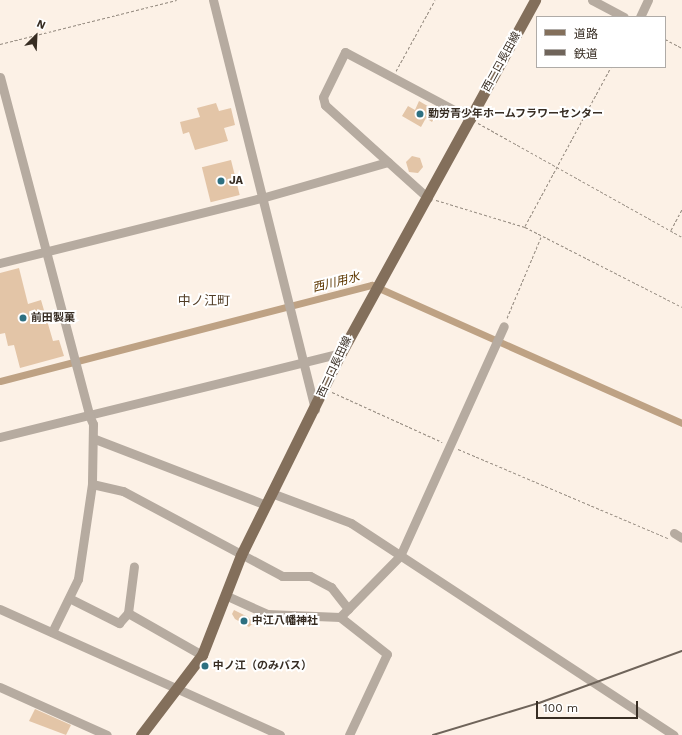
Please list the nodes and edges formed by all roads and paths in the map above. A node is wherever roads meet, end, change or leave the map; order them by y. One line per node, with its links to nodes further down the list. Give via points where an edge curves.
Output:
1 (177, 0): 10 (path)
2 (213, 0): 18 (street)
3 (435, 0): 14 (path)
4 (535, 0): 15 (main road, 西二口長田線)
5 (592, 0): 7 (street)
6 (648, 0): 8 (street)
7 (622, 16)
8 (640, 16)
9 (666, 40): 11 (path)
10 (0, 44)
11 (682, 48)
12 (610, 68): 17 (path)
13 (0, 77): 25 (street)
14 (393, 77): 15 (street); 16 (street, via 345,52 323,97 325,105)
15 (471, 119): 17 (path); 19 (main road, 西二口長田線)
16 (388, 162): 18 (street); 19 (street)
17 (555, 166): 21 (path); 22 (path)
18 (265, 197): 25 (street); 30 (street)
19 (428, 198): 21 (path); 29 (main road, 西二口長田線)
20 (682, 209): 22 (path)
21 (525, 227): 23 (path)
22 (670, 230): 24 (path)
23 (542, 236): 27 (path); 28 (path)
24 (682, 237)
25 (44, 252): 26 (street); 33 (street, via 80,390)
26 (0, 263)
27 (682, 307)
28 (504, 326): 36 (street)
29 (341, 353): 30 (street); 31 (main road, 西二口長田線)
30 (303, 362): 32 (street); 33 (street)
31 (326, 389): 32 (main road, 西二口長田線); 36 (path)
32 (315, 409): 38 (main road, 西二口長田線)
33 (91, 419): 34 (street); 35 (street)
34 (0, 437)
35 (95, 439): 37 (street); 39 (street)
36 (449, 445): 41 (path); 44 (street)
37 (92, 484): 43 (street, via 123,491); 47 (street, via 85,544)
38 (274, 494): 39 (main road, 西二口長田線); 44 (street, via 351,523)
39 (266, 505): 43 (main road, 西二口長田線)
40 (674, 533): 42 (street)
41 (659, 537)
42 (682, 538)
43 (241, 555): 46 (main road, 西二口長田線); 49 (street, via 282,576 310,576 331,587)
44 (400, 556): 49 (street); 60 (street, via 581,671)
45 (134, 566): 50 (street)
46 (225, 595): 51 (street, via 267,614); 53 (main road, 西二口長田線)
47 (71, 598): 50 (street, via 119,623); 52 (street)
48 (0, 609): 52 (street)
49 (348, 609): 51 (street)
50 (128, 613): 53 (street)
51 (340, 617): 59 (street, via 387,654)
52 (52, 632): 55 (street)
53 (202, 655): 55 (main road, 西二口長田線)
54 (0, 687): 56 (street)
55 (178, 689): 57 (main road, 西二口長田線); 58 (street)
56 (107, 735)
57 (141, 735)
58 (280, 735)
59 (349, 735)
60 (674, 735)

